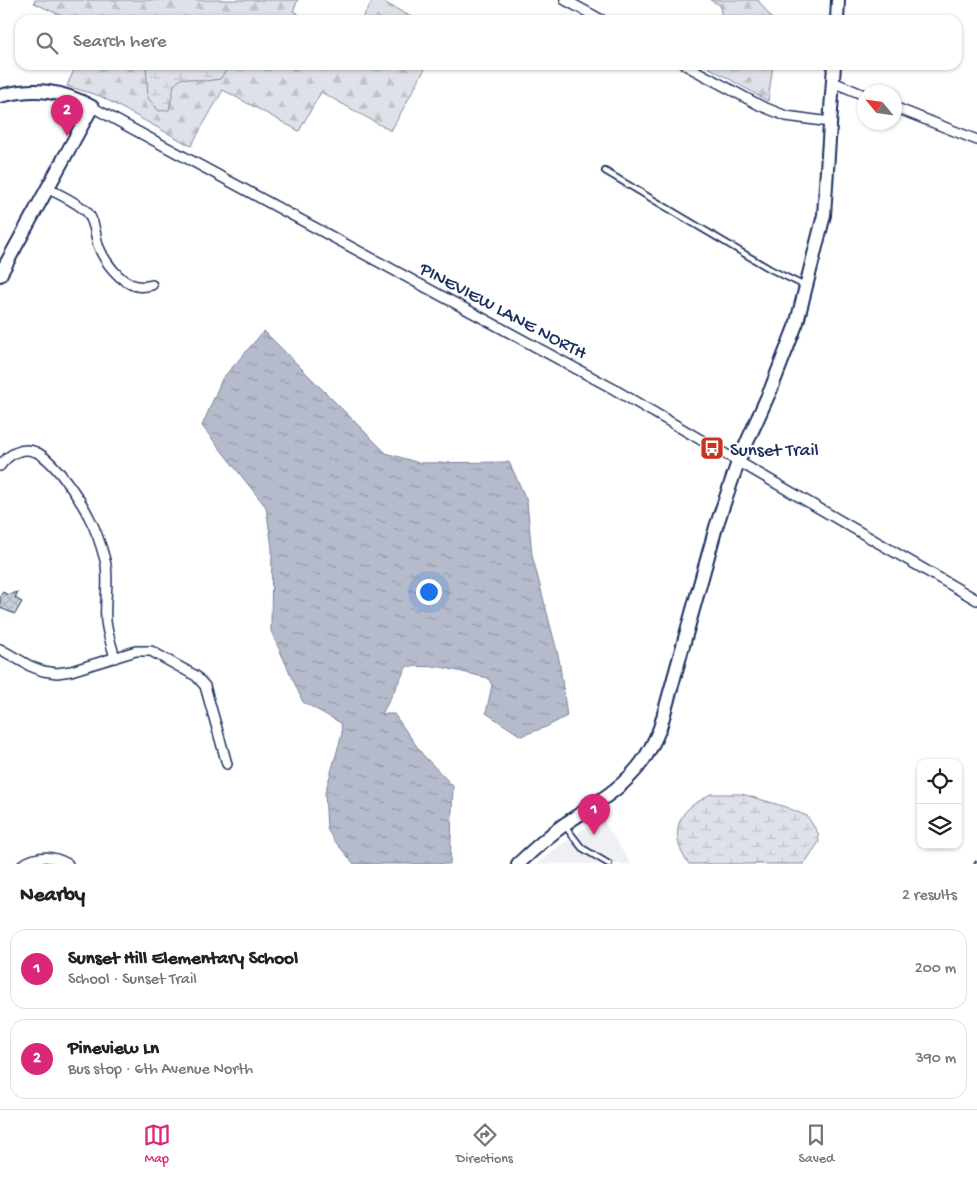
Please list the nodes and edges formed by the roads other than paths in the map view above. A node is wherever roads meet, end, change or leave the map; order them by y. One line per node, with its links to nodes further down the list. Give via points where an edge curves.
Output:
1 (565, 0): 3 (street)
2 (838, 0): 4 (street)
3 (593, 15)
4 (837, 15)
5 (694, 70): 12 (street, via 786,116)
6 (834, 70): 7 (street)
7 (833, 82): 8 (street); 12 (street)
8 (857, 92)
9 (0, 96): 10 (street, PINEVIEW LANE NORTH, via 46,91 67,95)
10 (92, 107): 15 (street); 19 (street, PINEVIEW LANE NORTH, via 610,387)
11 (902, 110): 13 (street)
12 (830, 122): 18 (street, via 824,215)
13 (977, 140)
14 (605, 171): 18 (lane)
15 (48, 188): 16 (street); 17 (street, via 88,213 103,256 123,279 136,286)
16 (0, 275)
17 (152, 285)
18 (806, 287): 19 (street, via 783,360)
19 (738, 462): 21 (street, PINEVIEW LANE NORTH); 25 (street, via 652,746 628,778)
20 (0, 466): 23 (street, via 15,452 35,452 49,463 76,495 90,518 106,562 106,620)
21 (977, 600)
22 (0, 649): 23 (street, via 43,671 57,673)
23 (114, 658): 24 (street, via 136,651 151,651 196,676 205,686)
24 (227, 764)
25 (564, 825): 28 (street); 29 (lane, via 582,848)
26 (23, 864): 27 (street, via 47,856)
27 (68, 864)
28 (518, 864)
29 (609, 864)

